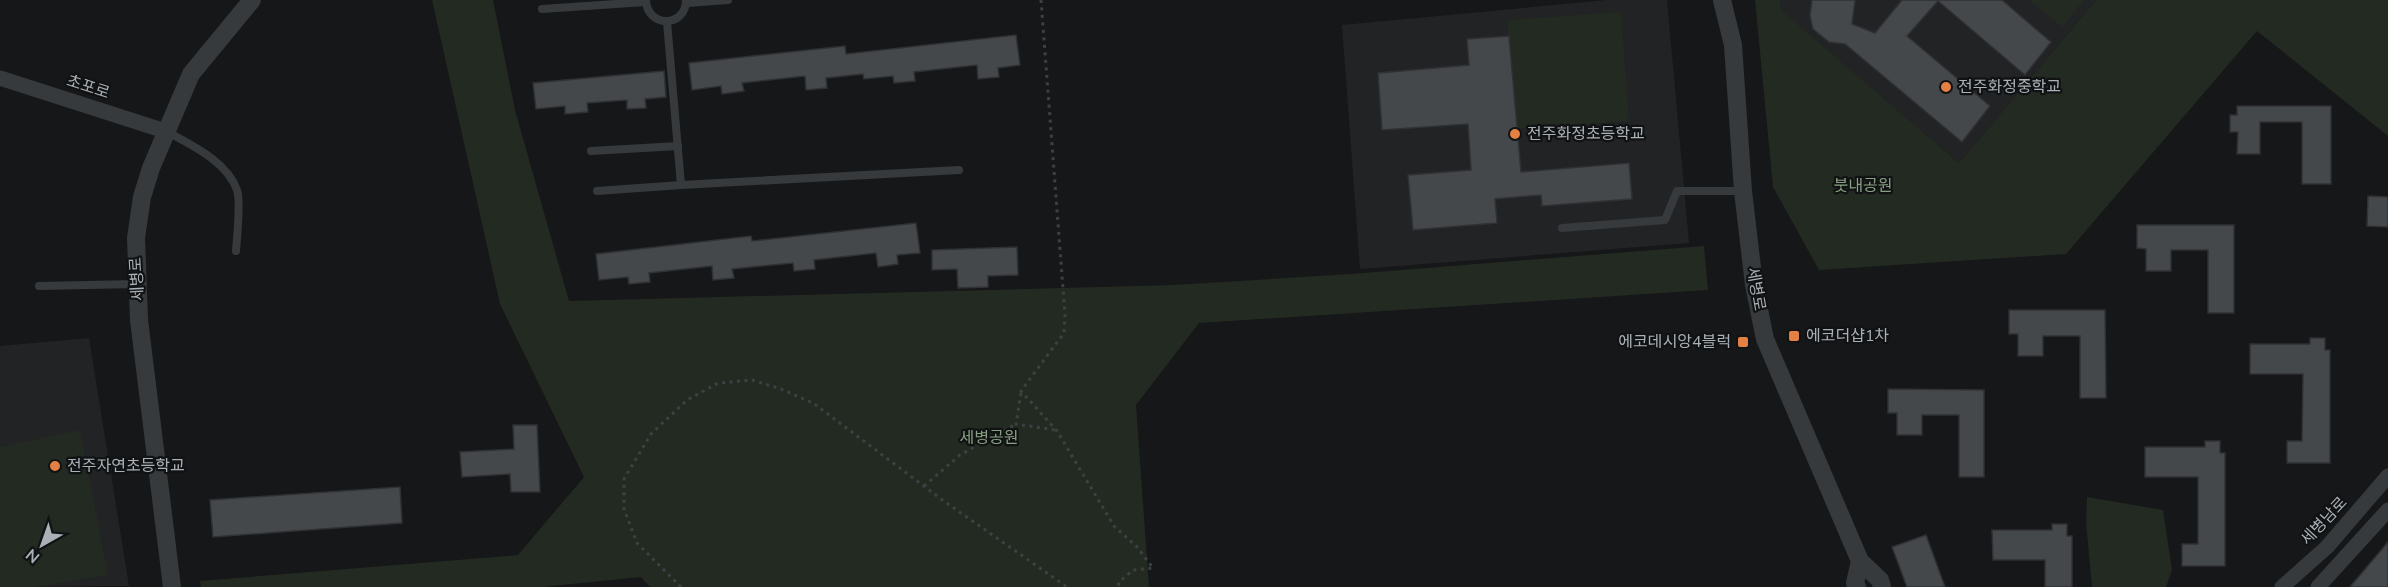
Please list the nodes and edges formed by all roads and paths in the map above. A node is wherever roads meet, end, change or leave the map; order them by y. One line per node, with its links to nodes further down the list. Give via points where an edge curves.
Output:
1 (252, 0): 10 (street, 세병로, via 191,74)
2 (728, 0): 6 (lane)
3 (1041, 0): 21 (path, via 1065,315 1064,333)
4 (1722, 0): 16 (street, 세병로, via 1733,45)
5 (645, 1): 7 (lane); 8 (lane, via 656,20)
6 (686, 1): 8 (lane, via 682,15)
7 (542, 9)
8 (667, 22): 11 (lane)
9 (0, 78): 10 (street, 초포로)
10 (165, 131): 18 (lane, via 207,155 226,172 238,191); 19 (street, 세병로, via 142,197 135,246)
11 (678, 146): 12 (lane); 14 (lane)
12 (591, 151)
13 (959, 170): 14 (lane)
14 (681, 185): 15 (lane)
15 (597, 191)
16 (1743, 191): 17 (lane, via 1677,191 1665,220); 27 (street, 세병로, via 1765,339)
17 (1562, 228)
18 (237, 251)
19 (137, 284): 20 (lane); 28 (street, 세병로)
20 (39, 286)
21 (1021, 392): 22 (path); 23 (path)
22 (1016, 424): 23 (path); 25 (path, via 960,455)
23 (1057, 431): 31 (path, via 1114,526 1153,568 1133,570 1119,582)
24 (2388, 476): 34 (street, 세병남로, via 2327,547)
25 (924, 486): 29 (path, via 813,404 752,380 718,383 687,400 651,434 624,479 624,509 638,543); 30 (path)
26 (2388, 510): 35 (street)
27 (1860, 561): 32 (street, 세병로); 33 (street, 세병로)
28 (172, 587)
29 (681, 587)
30 (1067, 587)
31 (1119, 587)
32 (1857, 587)
33 (1882, 587)
34 (2282, 587)
35 (2318, 587)

